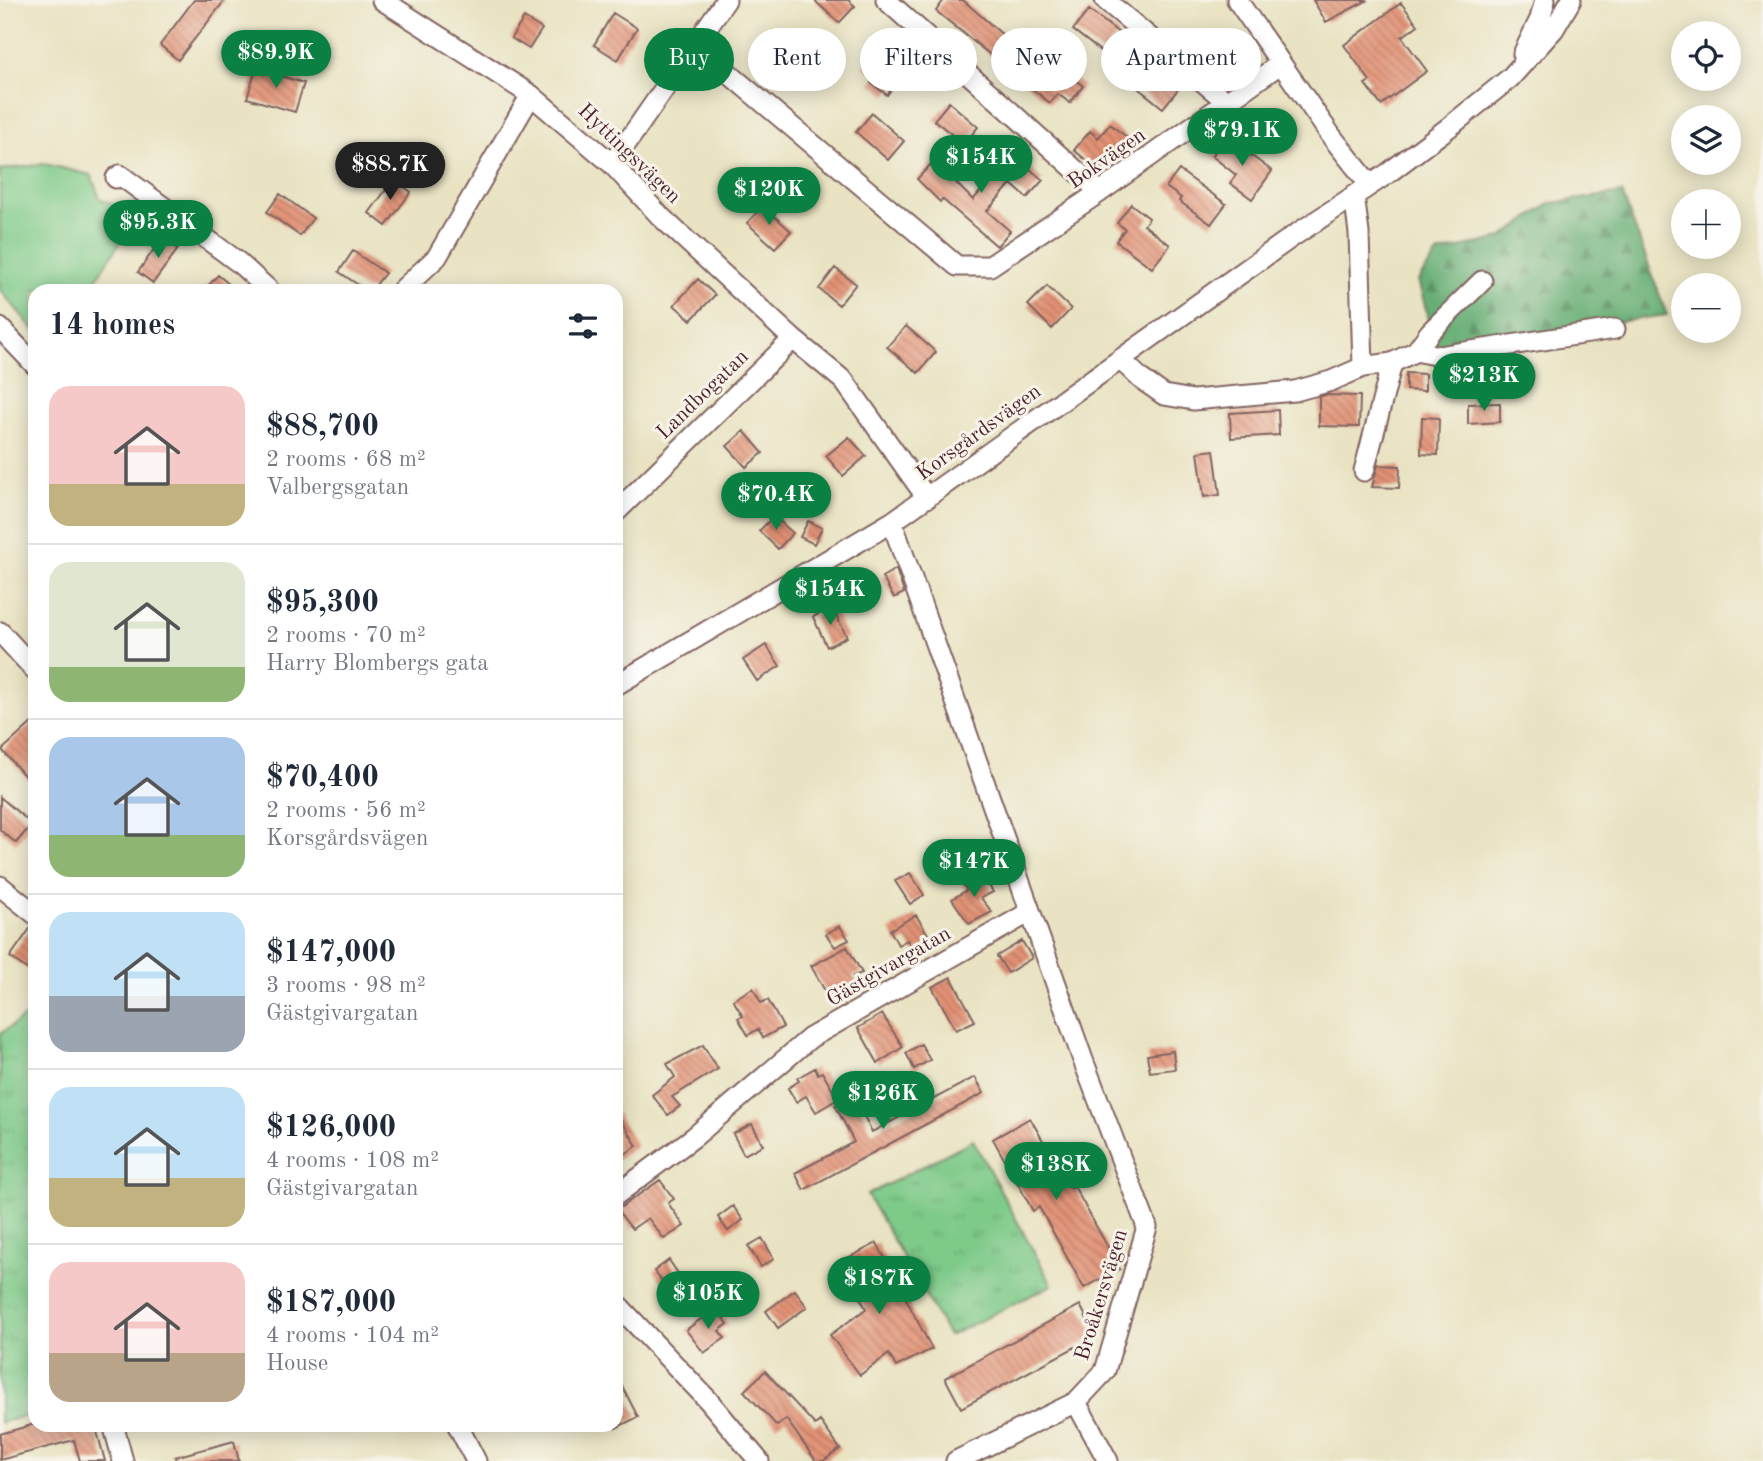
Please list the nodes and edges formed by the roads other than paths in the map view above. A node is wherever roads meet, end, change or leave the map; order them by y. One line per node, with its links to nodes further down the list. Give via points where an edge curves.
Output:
1 (382, 0): 13 (street, Hyttingsvägen)
2 (726, 0): 8 (street)
3 (886, 0): 18 (street)
4 (1105, 0): 14 (street)
5 (1237, 0): 9 (street)
6 (1545, 0): 11 (street, Korsgårdsvägen)
7 (1571, 0): 11 (street, Korsgårdsvägen, via 1554,29)
8 (707, 28)
9 (1280, 64): 14 (street, Bokvägen); 17 (street)
10 (734, 78): 18 (street, Bokvägen, via 957,266 990,266)
11 (1510, 78): 17 (street, Korsgårdsvägen)
12 (663, 91): 15 (street)
13 (531, 95): 15 (street, Hyttingsvägen); 21 (street, via 437,257)
14 (1227, 102): 18 (street, Bokvägen)
15 (612, 164): 24 (street, Hyttingsvägen, via 660,216)
16 (116, 178): 20 (street, via 120,175)
17 (1362, 190): 27 (street, Korsgårdsvägen); 29 (street)
18 (1100, 192)
19 (1482, 281): 25 (street)
20 (262, 284)
21 (408, 284)
22 (0, 328): 26 (street)
23 (1615, 329): 25 (street, via 1439,356)
24 (793, 340): 31 (street, Hyttingsvägen, via 844,380); 32 (street, Landbogatan)
25 (1416, 351): 28 (street)
26 (28, 358)
27 (1121, 360): 29 (street, via 1164,395 1193,400 1295,391); 31 (street, Korsgårdsvägen)
28 (1392, 363): 29 (street); 30 (street)
29 (1363, 367)
30 (1364, 471)
31 (927, 498): 33 (street, Korsgårdsvägen)
32 (623, 505)
33 (892, 522): 36 (street, Korsgårdsvägen); 39 (street)
34 (0, 632): 35 (street)
35 (28, 662)
36 (623, 681)
37 (0, 886): 38 (street)
38 (28, 908)
39 (1030, 912): 40 (street, Gästgivargatan, via 810,1038 694,1138); 42 (street, Broåkersvägen, via 1147,1227 1105,1371)
40 (623, 1190)
41 (623, 1310): 47 (street)
42 (1076, 1402): 48 (street, Broåkersvägen); 49 (street)
43 (115, 1432): 45 (street)
44 (461, 1432): 46 (street)
45 (123, 1461)
46 (476, 1461)
47 (759, 1461)
48 (956, 1461)
49 (1108, 1461)

